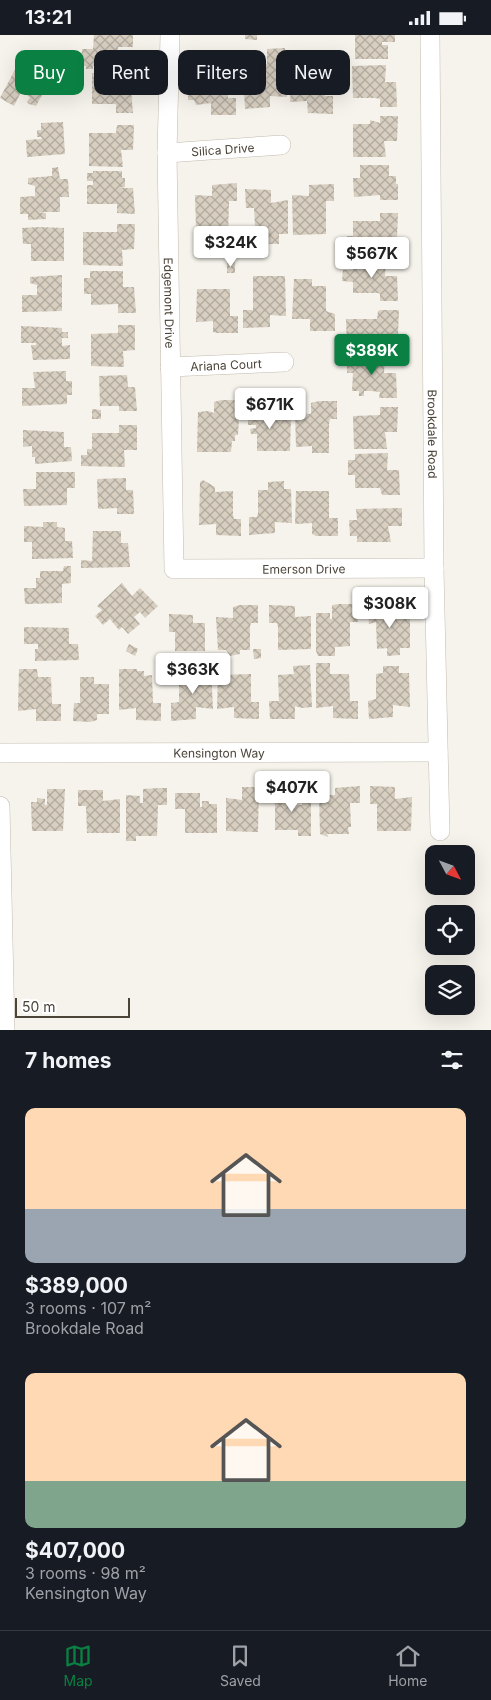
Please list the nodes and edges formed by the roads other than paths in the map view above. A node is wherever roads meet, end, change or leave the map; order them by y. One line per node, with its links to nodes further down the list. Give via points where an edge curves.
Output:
1 (170, 35): 4 (street, Edgemont Drive)
2 (430, 35): 7 (street, Brookdale Road)
3 (281, 145): 4 (street, Silica Drive)
4 (167, 153): 6 (street, Edgemont Drive)
5 (284, 362): 6 (street, Ariana Court)
6 (170, 367): 8 (street, Edgemont Drive)
7 (434, 568): 8 (street, Emerson Drive); 9 (street, Brookdale Road)
8 (174, 569)
9 (438, 752): 10 (street, Kensington Way); 12 (street, Brookdale Road)
10 (0, 753)
11 (0, 807): 13 (street)
12 (440, 831)
13 (1, 861): 14 (street)
14 (5, 1030)

